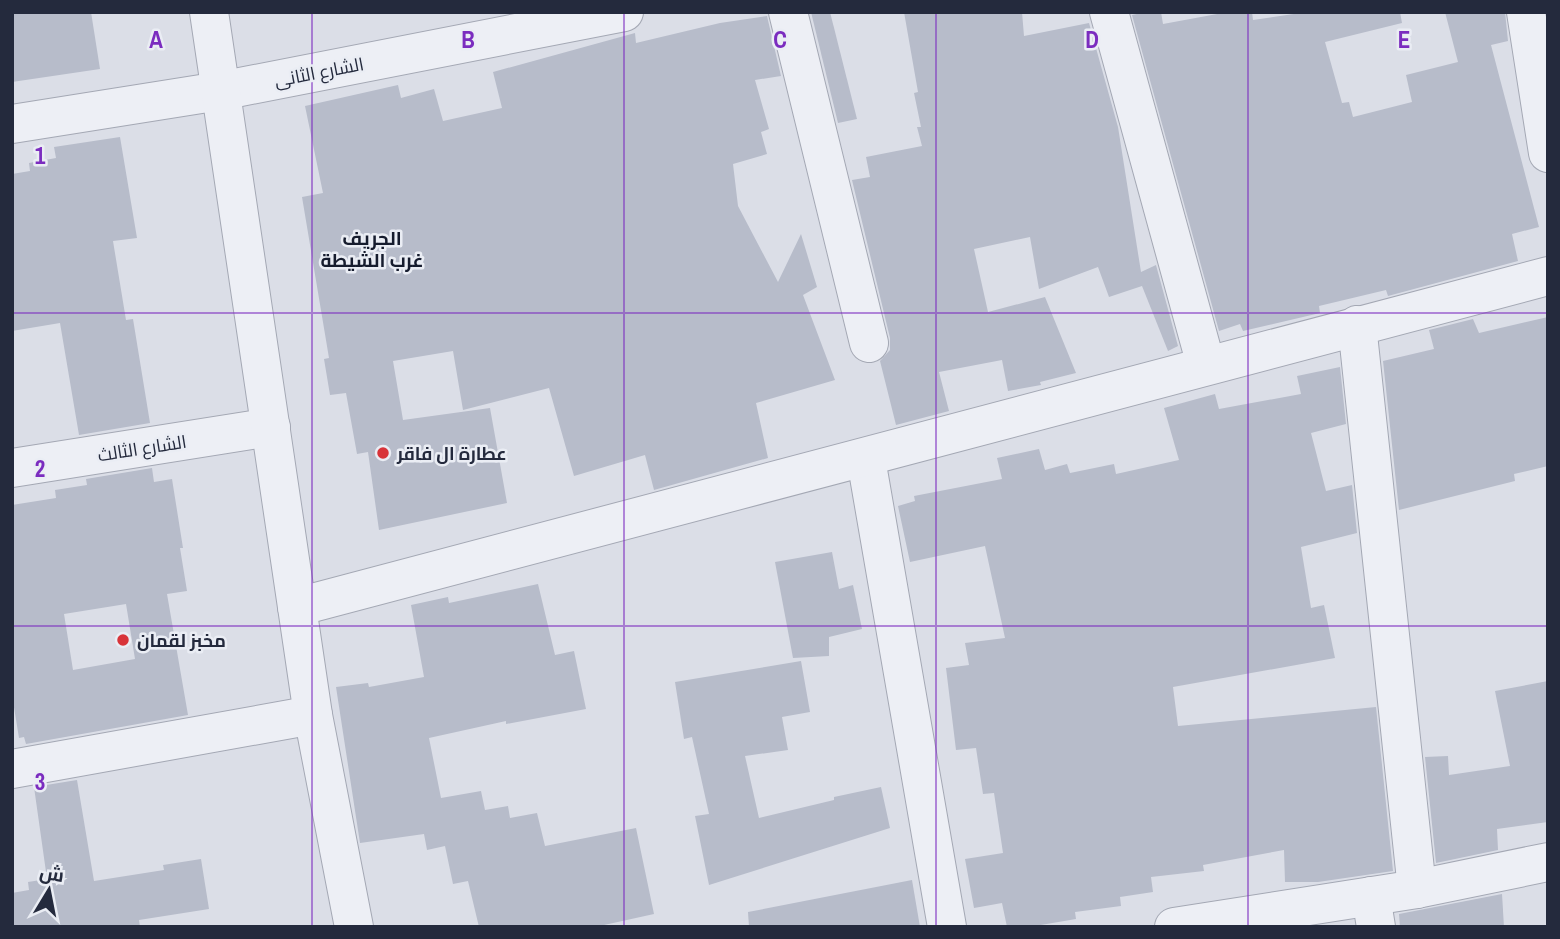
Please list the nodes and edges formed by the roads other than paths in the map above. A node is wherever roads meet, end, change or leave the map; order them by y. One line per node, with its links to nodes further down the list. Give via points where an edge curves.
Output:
1 (209, 12): 6 (street)
2 (624, 12): 6 (street, الشارع الثانى)
3 (788, 12): 11 (street)
4 (1109, 12): 12 (street)
5 (1526, 12): 8 (street)
6 (220, 91): 7 (street, الشارع الثانى); 13 (street)
7 (12, 124)
8 (1548, 153)
9 (1548, 276): 10 (street)
10 (1357, 325): 12 (street); 20 (street)
11 (869, 343)
12 (1206, 365): 14 (street)
13 (271, 427): 15 (street, الشارع الثالث); 16 (street)
14 (866, 459): 16 (street); 23 (street)
15 (12, 468)
16 (297, 607): 17 (street)
17 (313, 715): 18 (street); 22 (street)
18 (12, 769)
19 (1548, 862): 20 (street)
20 (1417, 889): 21 (street)
21 (1373, 911): 24 (street)
22 (354, 927)
23 (947, 927)
24 (1174, 927)

